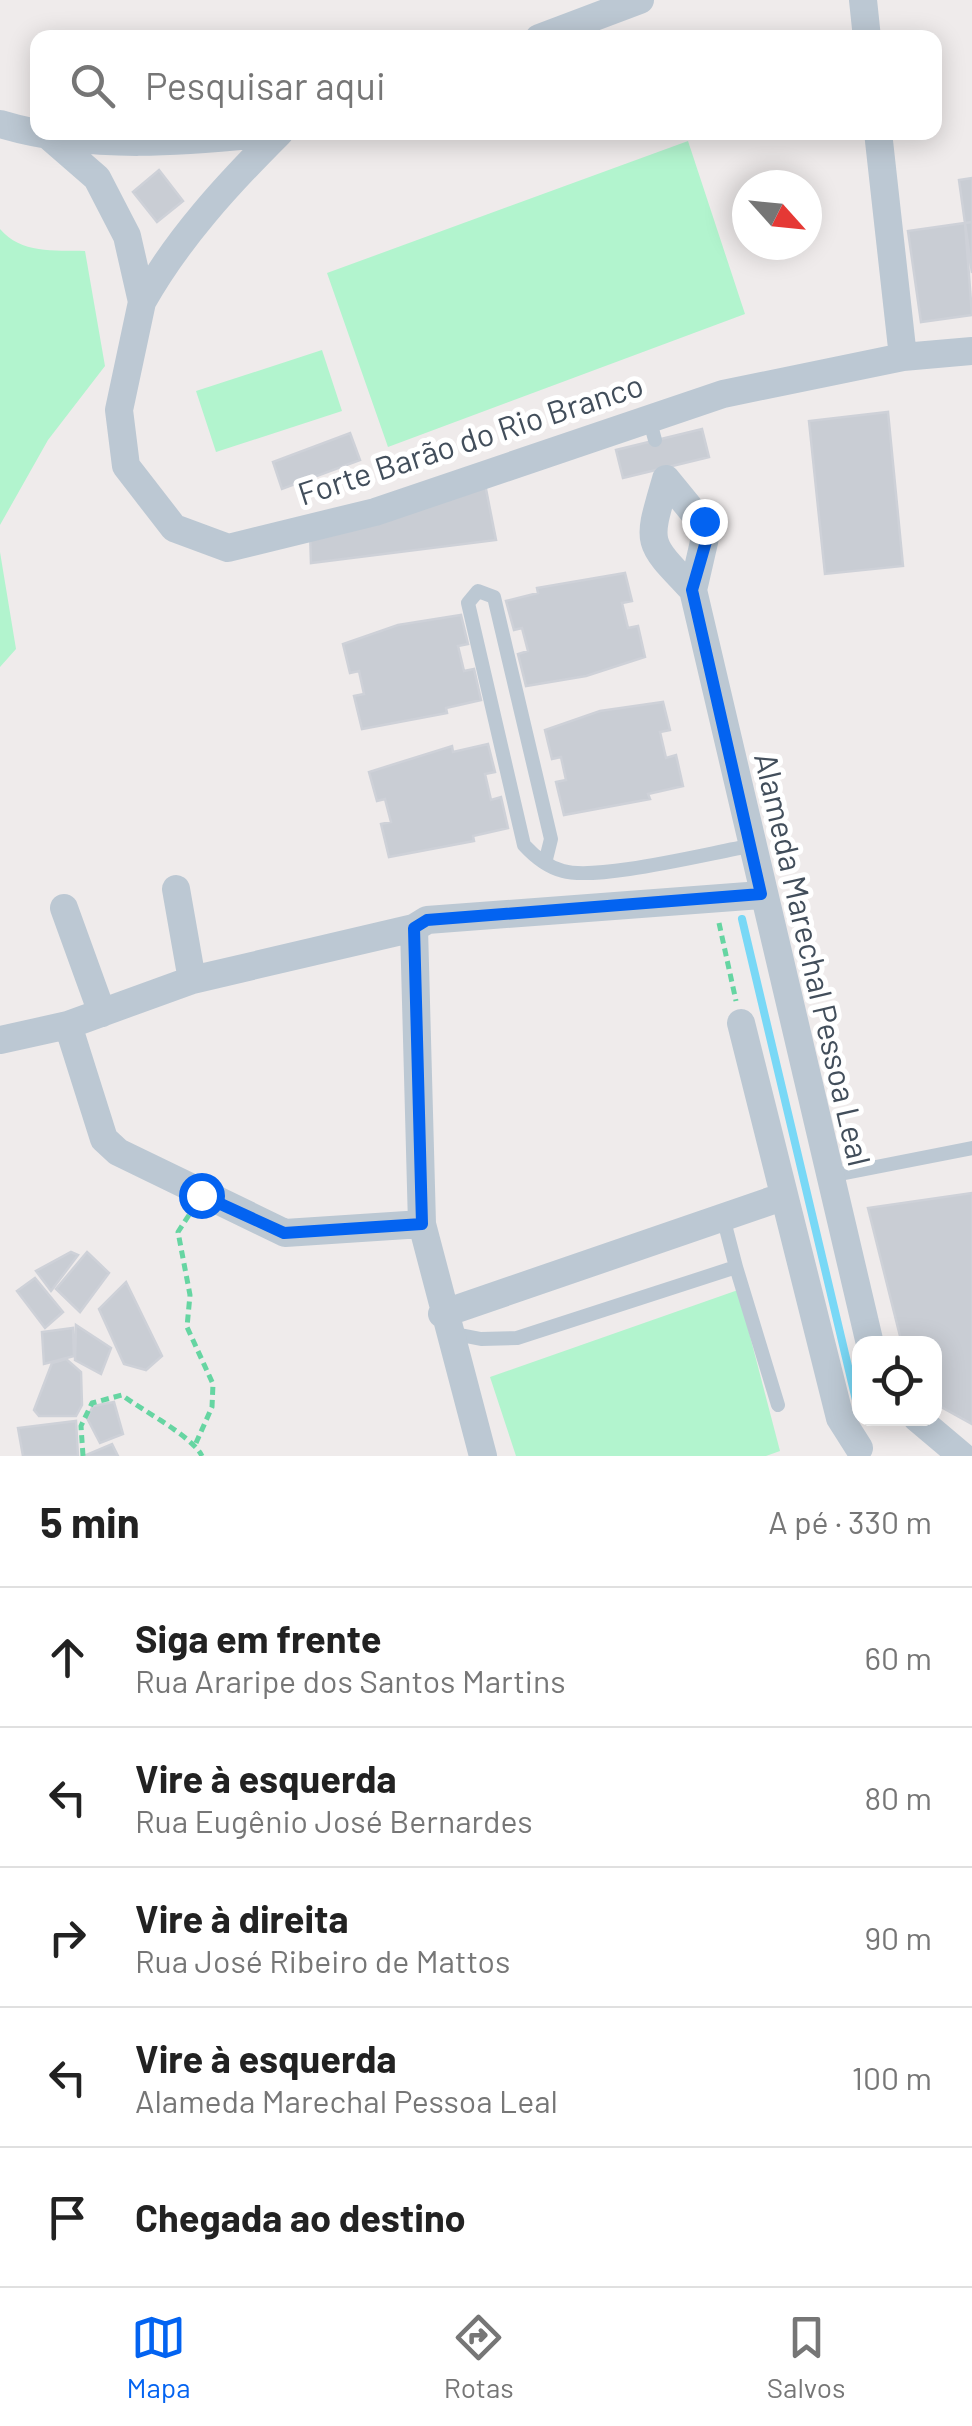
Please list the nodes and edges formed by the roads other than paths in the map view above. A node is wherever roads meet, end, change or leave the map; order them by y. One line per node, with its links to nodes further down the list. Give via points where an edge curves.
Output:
1 (640, 0): 3 (street)
2 (863, 0): 4 (street)
3 (560, 30)
4 (866, 30)
5 (0, 124): 6 (street)
6 (30, 132)
7 (53, 140): 12 (street, Forte Barão do Rio Branco, via 96,178 113,208 127,236)
8 (109, 140): 9 (street, Forte Barão do Rio Branco)
9 (156, 140)
10 (272, 140): 12 (street, Forte Barão do Rio Branco, via 220,193)
11 (879, 140): 14 (street)
12 (142, 302): 14 (street, Forte Barão do Rio Branco, via 119,410 126,466 174,528 228,548 652,429 724,394)
13 (972, 350): 14 (street, Forte Barão do Rio Branco)
14 (903, 358)
15 (692, 590): 15 (street, Alameda Marechal Pessoa Leal, via 651,537 664,473 707,529); 16 (street, Alameda Marechal Pessoa Leal)
16 (750, 846): 17 (lane, via 591,872 569,873); 19 (street, Alameda Marechal Pessoa Leal)
17 (545, 863): 17 (lane, via 551,839 494,597 478,591 468,603 524,845)
18 (176, 889): 22 (street)
19 (761, 894): 21 (street, via 427,920); 28 (street, Alameda Marechal Pessoa Leal)
20 (64, 908): 23 (street)
21 (414, 928): 22 (street); 31 (street)
22 (192, 980): 23 (street)
23 (102, 1013): 25 (street)
24 (740, 1023): 29 (street)
25 (68, 1025): 26 (street); 31 (street, via 108,1144 284,1233)
26 (0, 1040)
27 (972, 1148): 28 (lane)
28 (829, 1176): 34 (street, Alameda Marechal Pessoa Leal)
29 (782, 1196): 30 (street); 38 (street, via 840,1418)
30 (723, 1217): 32 (lane); 33 (street)
31 (422, 1224): 33 (street)
32 (736, 1266): 33 (lane, via 516,1338 481,1339); 35 (lane)
33 (445, 1323): 39 (street)
34 (868, 1336)
35 (778, 1405)
36 (867, 1426): 38 (street)
37 (926, 1426): 40 (street)
38 (857, 1452)
39 (483, 1456)
40 (962, 1456)

